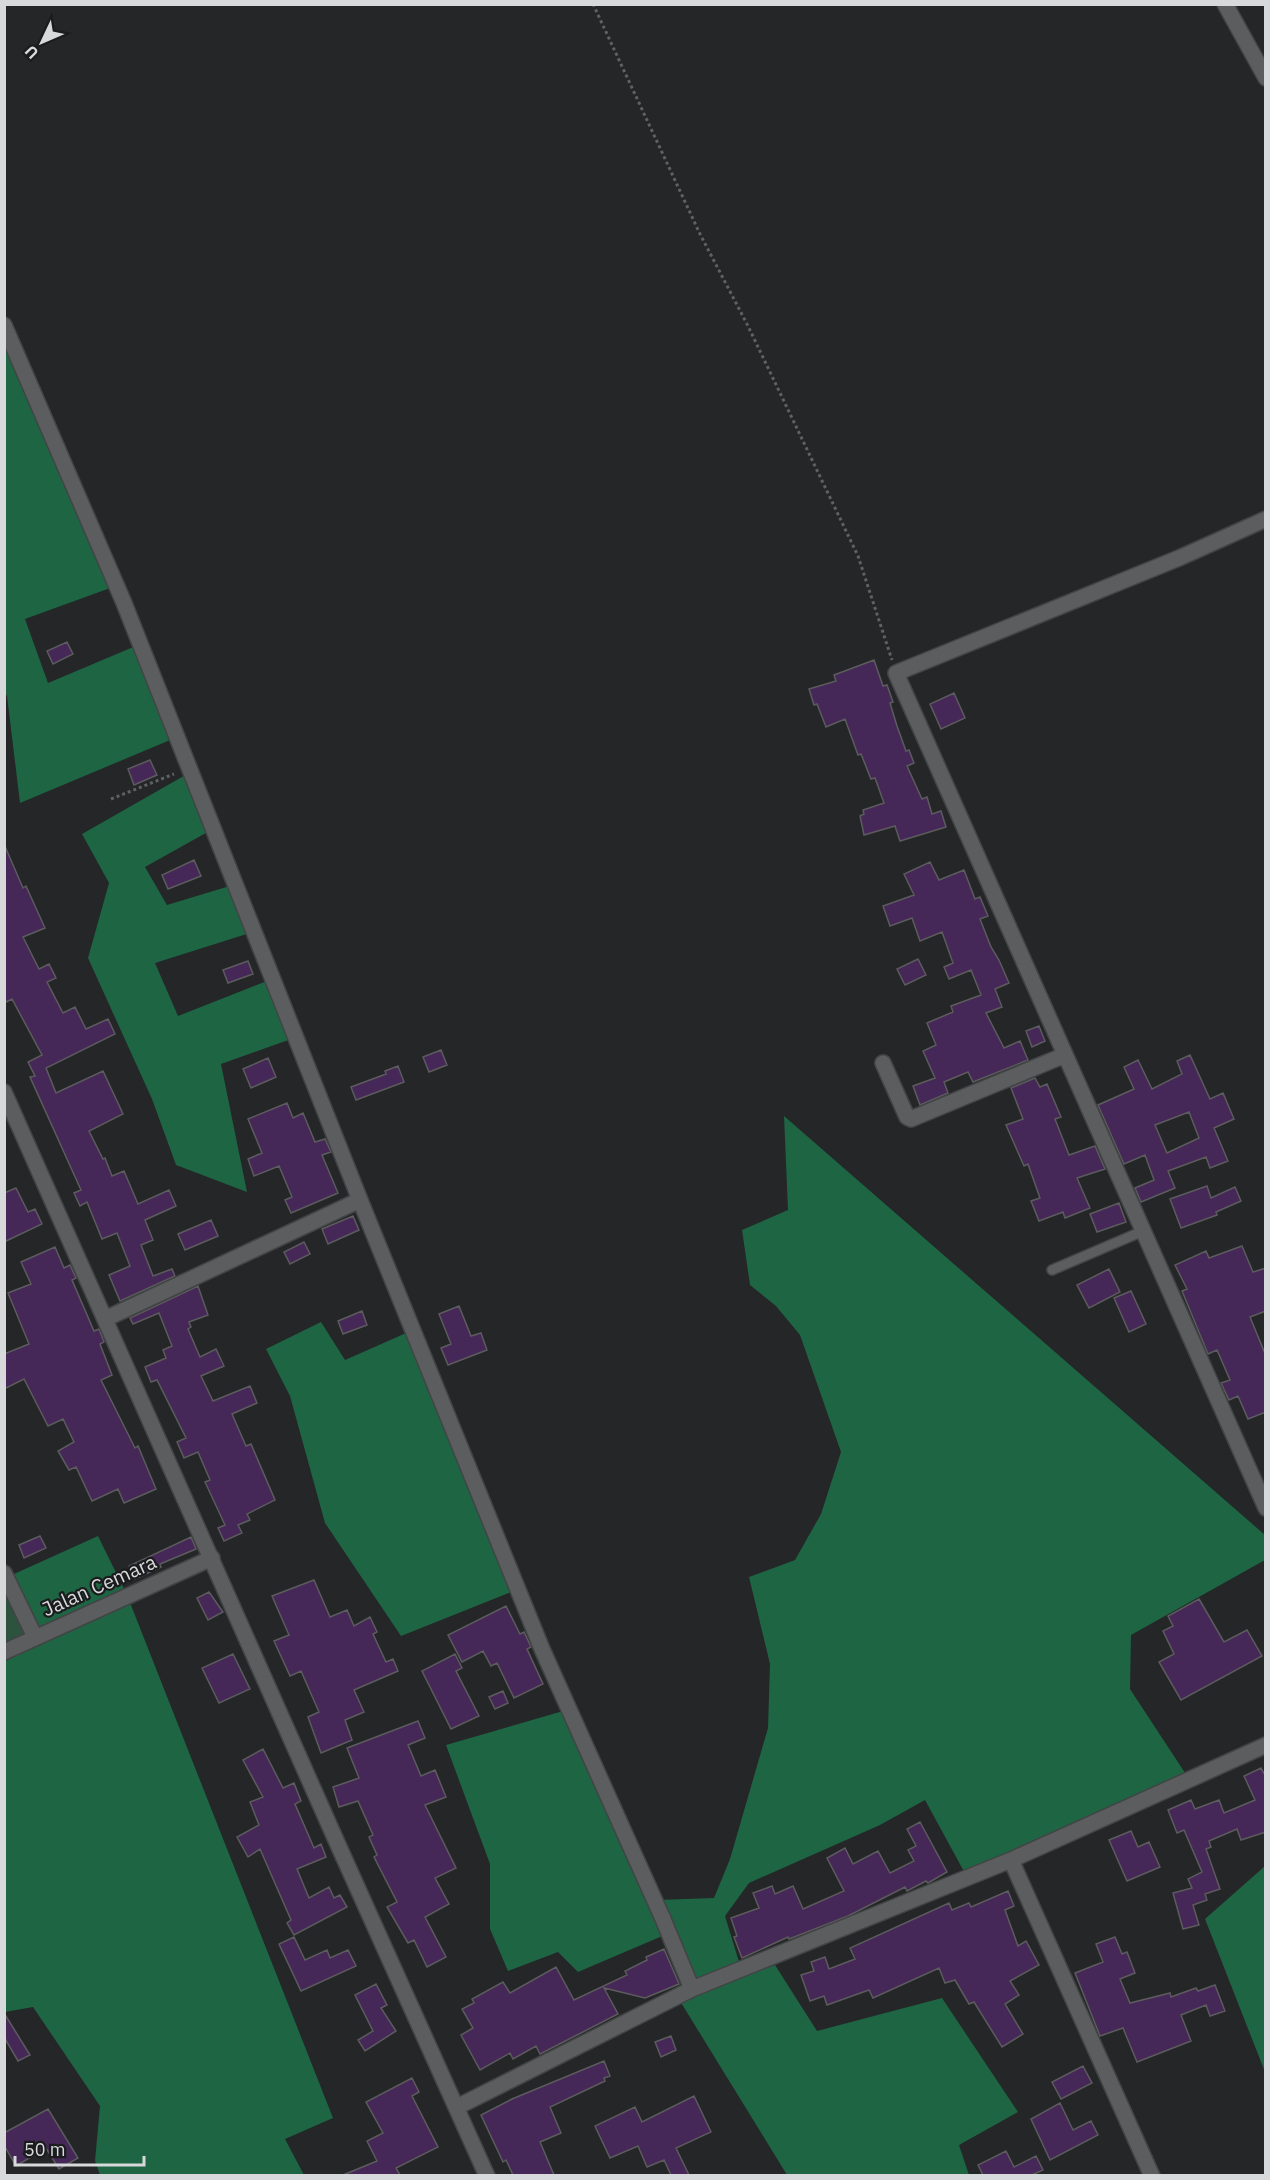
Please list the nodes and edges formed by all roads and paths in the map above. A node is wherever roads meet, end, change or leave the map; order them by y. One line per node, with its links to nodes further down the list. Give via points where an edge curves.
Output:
1 (592, 4): 6 (path, via 699,234 748,326 858,556)
2 (1225, 4): 3 (street)
3 (1266, 78)
4 (4, 325): 7 (street, via 124,603)
5 (1266, 519): 6 (street)
6 (896, 673): 9 (street)
7 (190, 768): 8 (path); 12 (street)
8 (111, 799)
9 (1065, 1055): 10 (street, via 911,1119); 13 (street)
10 (883, 1063)
11 (4, 1092): 15 (street)
12 (360, 1200): 15 (street); 23 (street, via 542,1649)
13 (1143, 1231): 14 (lane); 16 (street)
14 (1052, 1270)
15 (105, 1319): 17 (street)
16 (1266, 1508)
17 (212, 1558): 19 (street, Jalan Cemara); 24 (street)
18 (4, 1573): 19 (street)
19 (35, 1637): 20 (street, Jalan Cemara)
20 (4, 1652)
21 (1266, 1745): 22 (street)
22 (1011, 1860): 23 (street); 26 (street)
23 (692, 1989): 24 (street)
24 (457, 2108): 25 (street)
25 (487, 2175)
26 (1152, 2175)

